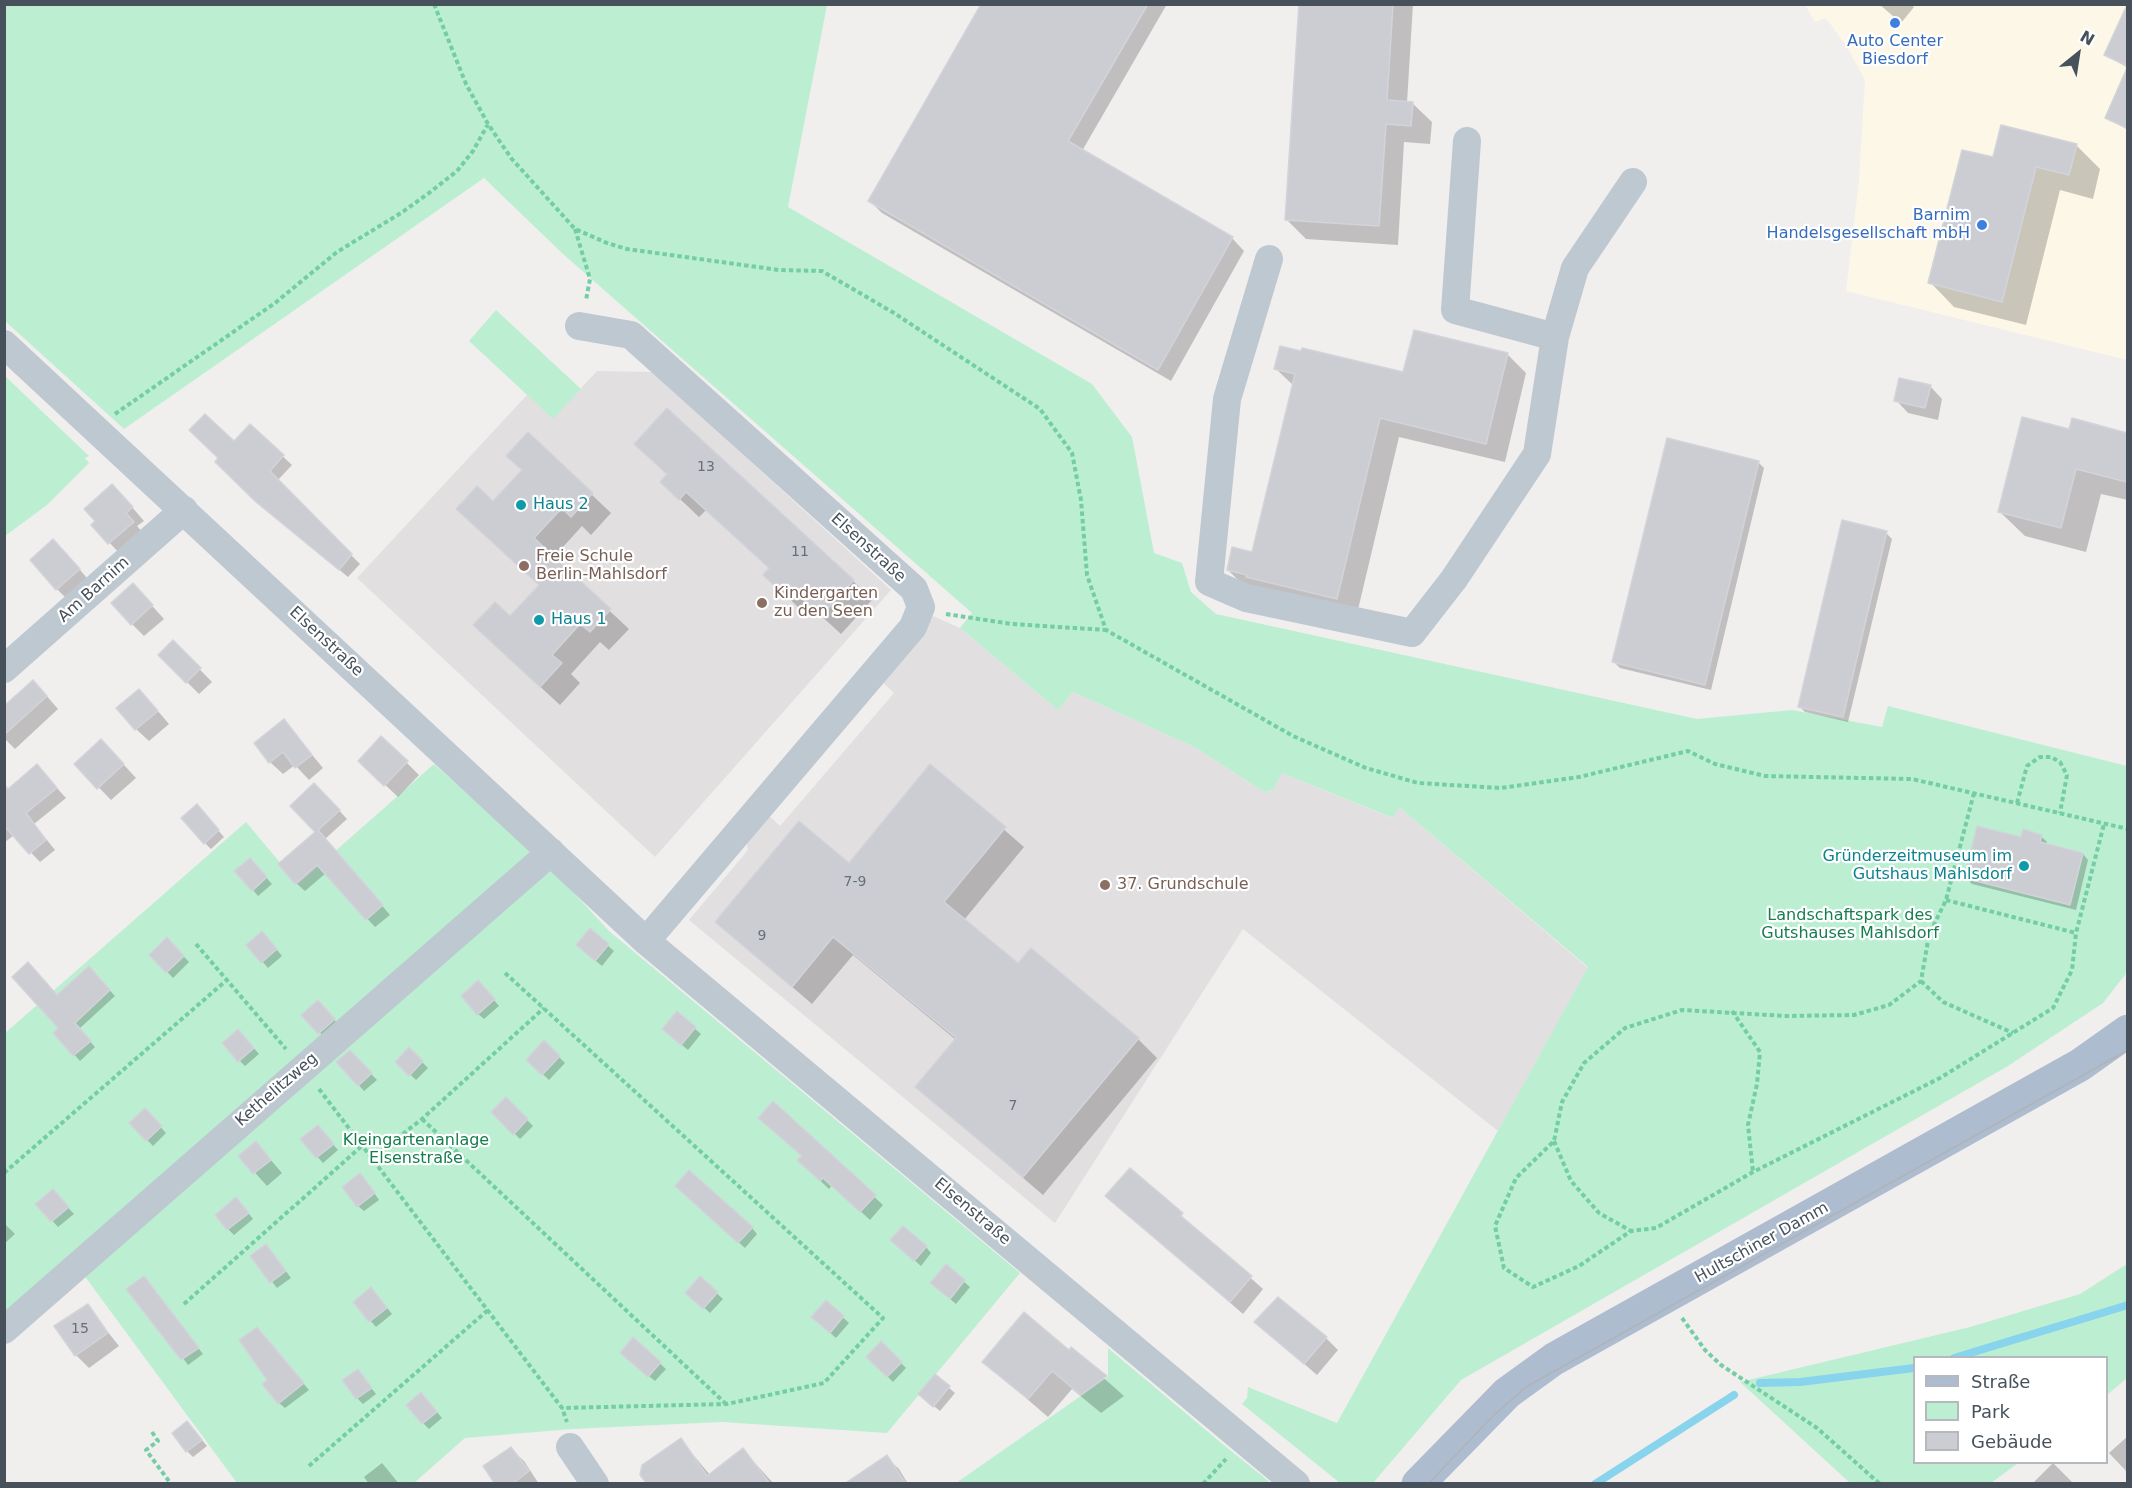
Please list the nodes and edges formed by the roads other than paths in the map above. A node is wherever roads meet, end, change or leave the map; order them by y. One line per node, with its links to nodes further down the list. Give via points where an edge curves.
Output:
1 (1467, 141): 5 (street, via 1455,310)
2 (1633, 182): 5 (street, via 1575,268)
3 (1269, 259): 5 (street, via 1227,399 1209,582 1246,598 1412,633 1454,579 1537,454)
4 (579, 326): 10 (street, Elsenstraße, via 631,335 914,589 921,607 913,627)
5 (1555, 337)
6 (4, 344): 7 (street, Elsenstraße)
7 (184, 510): 8 (street, Am Barnim); 9 (street, Elsenstraße)
8 (4, 669)
9 (551, 852): 10 (street, Elsenstraße); 12 (street, Kethelitzweg)
10 (646, 941): 15 (street, Elsenstraße)
11 (2127, 1031): 16 (main road, Hultschiner Damm, via 2080,1065 1554,1359 1507,1393)
12 (4, 1330)
13 (570, 1447): 14 (street)
14 (595, 1484)
15 (1296, 1484)
16 (1418, 1484)

